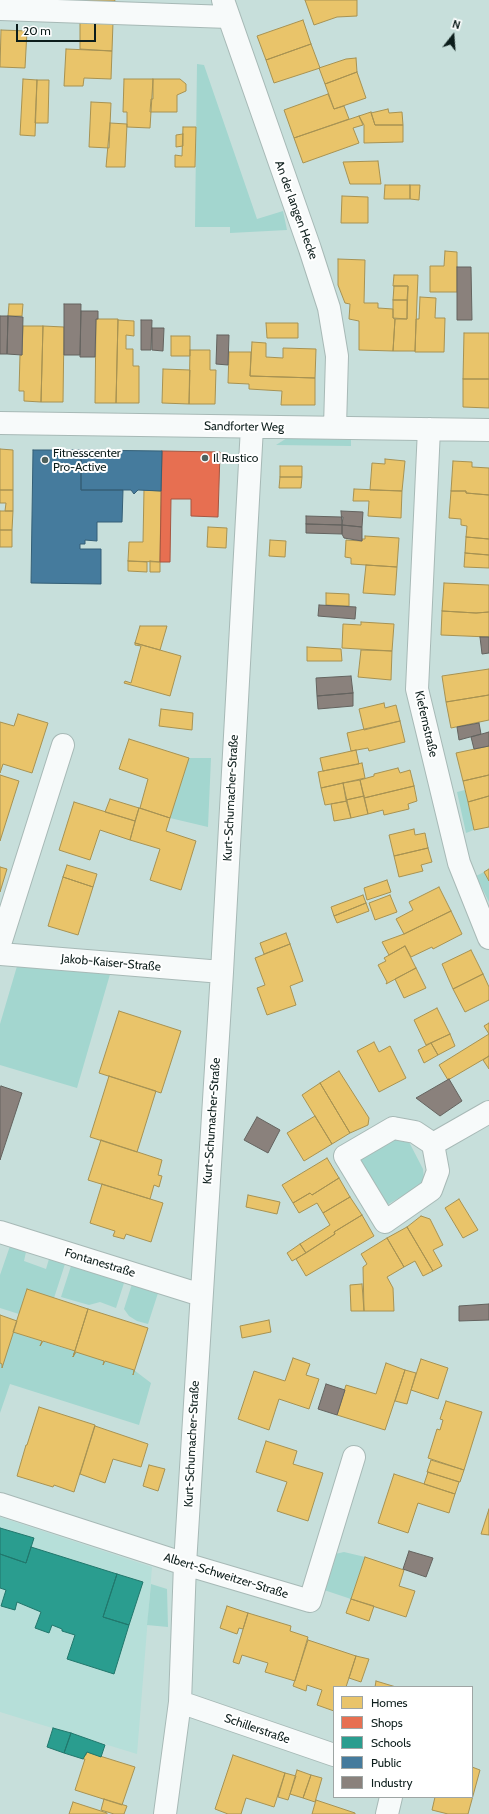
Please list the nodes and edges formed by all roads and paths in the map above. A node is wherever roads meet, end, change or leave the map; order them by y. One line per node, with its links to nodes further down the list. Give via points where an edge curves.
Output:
1 (0, 8): 2 (street)
2 (226, 8): 5 (street, An der langen Hecke, via 329,308 337,356)
3 (0, 423): 4 (street, Sandforter Weg)
4 (252, 427): 5 (street, Sandforter Weg); 12 (street, Kurt-Schumacher-Straße)
5 (335, 427): 6 (street, Sandforter Weg)
6 (429, 429): 7 (street, Sandforter Weg); 9 (street, Kiefernstraße, via 417,689 460,863)
7 (489, 430)
8 (63, 745): 10 (street)
9 (489, 938)
10 (0, 944)
11 (0, 954): 12 (street, Jakob-Kaiser-Straße)
12 (222, 972): 16 (street, Kurt-Schumacher-Straße)
13 (489, 1112): 14 (street)
14 (433, 1144): 14 (street, via 438,1171 431,1190 385,1222 345,1156 392,1128 415,1132)
15 (0, 1232): 16 (street, Fontanestraße)
16 (201, 1295): 19 (street, Kurt-Schumacher-Straße)
17 (354, 1457): 19 (street, Albert-Schweitzer-Straße, via 310,1601)
18 (0, 1504): 19 (street, Albert-Schweitzer-Straße)
19 (185, 1564): 20 (street, Kurt-Schumacher-Straße)
20 (180, 1702): 21 (street, Schillerstraße); 23 (street, Kurt-Schumacher-Straße)
21 (333, 1756)
22 (391, 1798): 24 (street)
23 (165, 1814)
24 (387, 1814)

